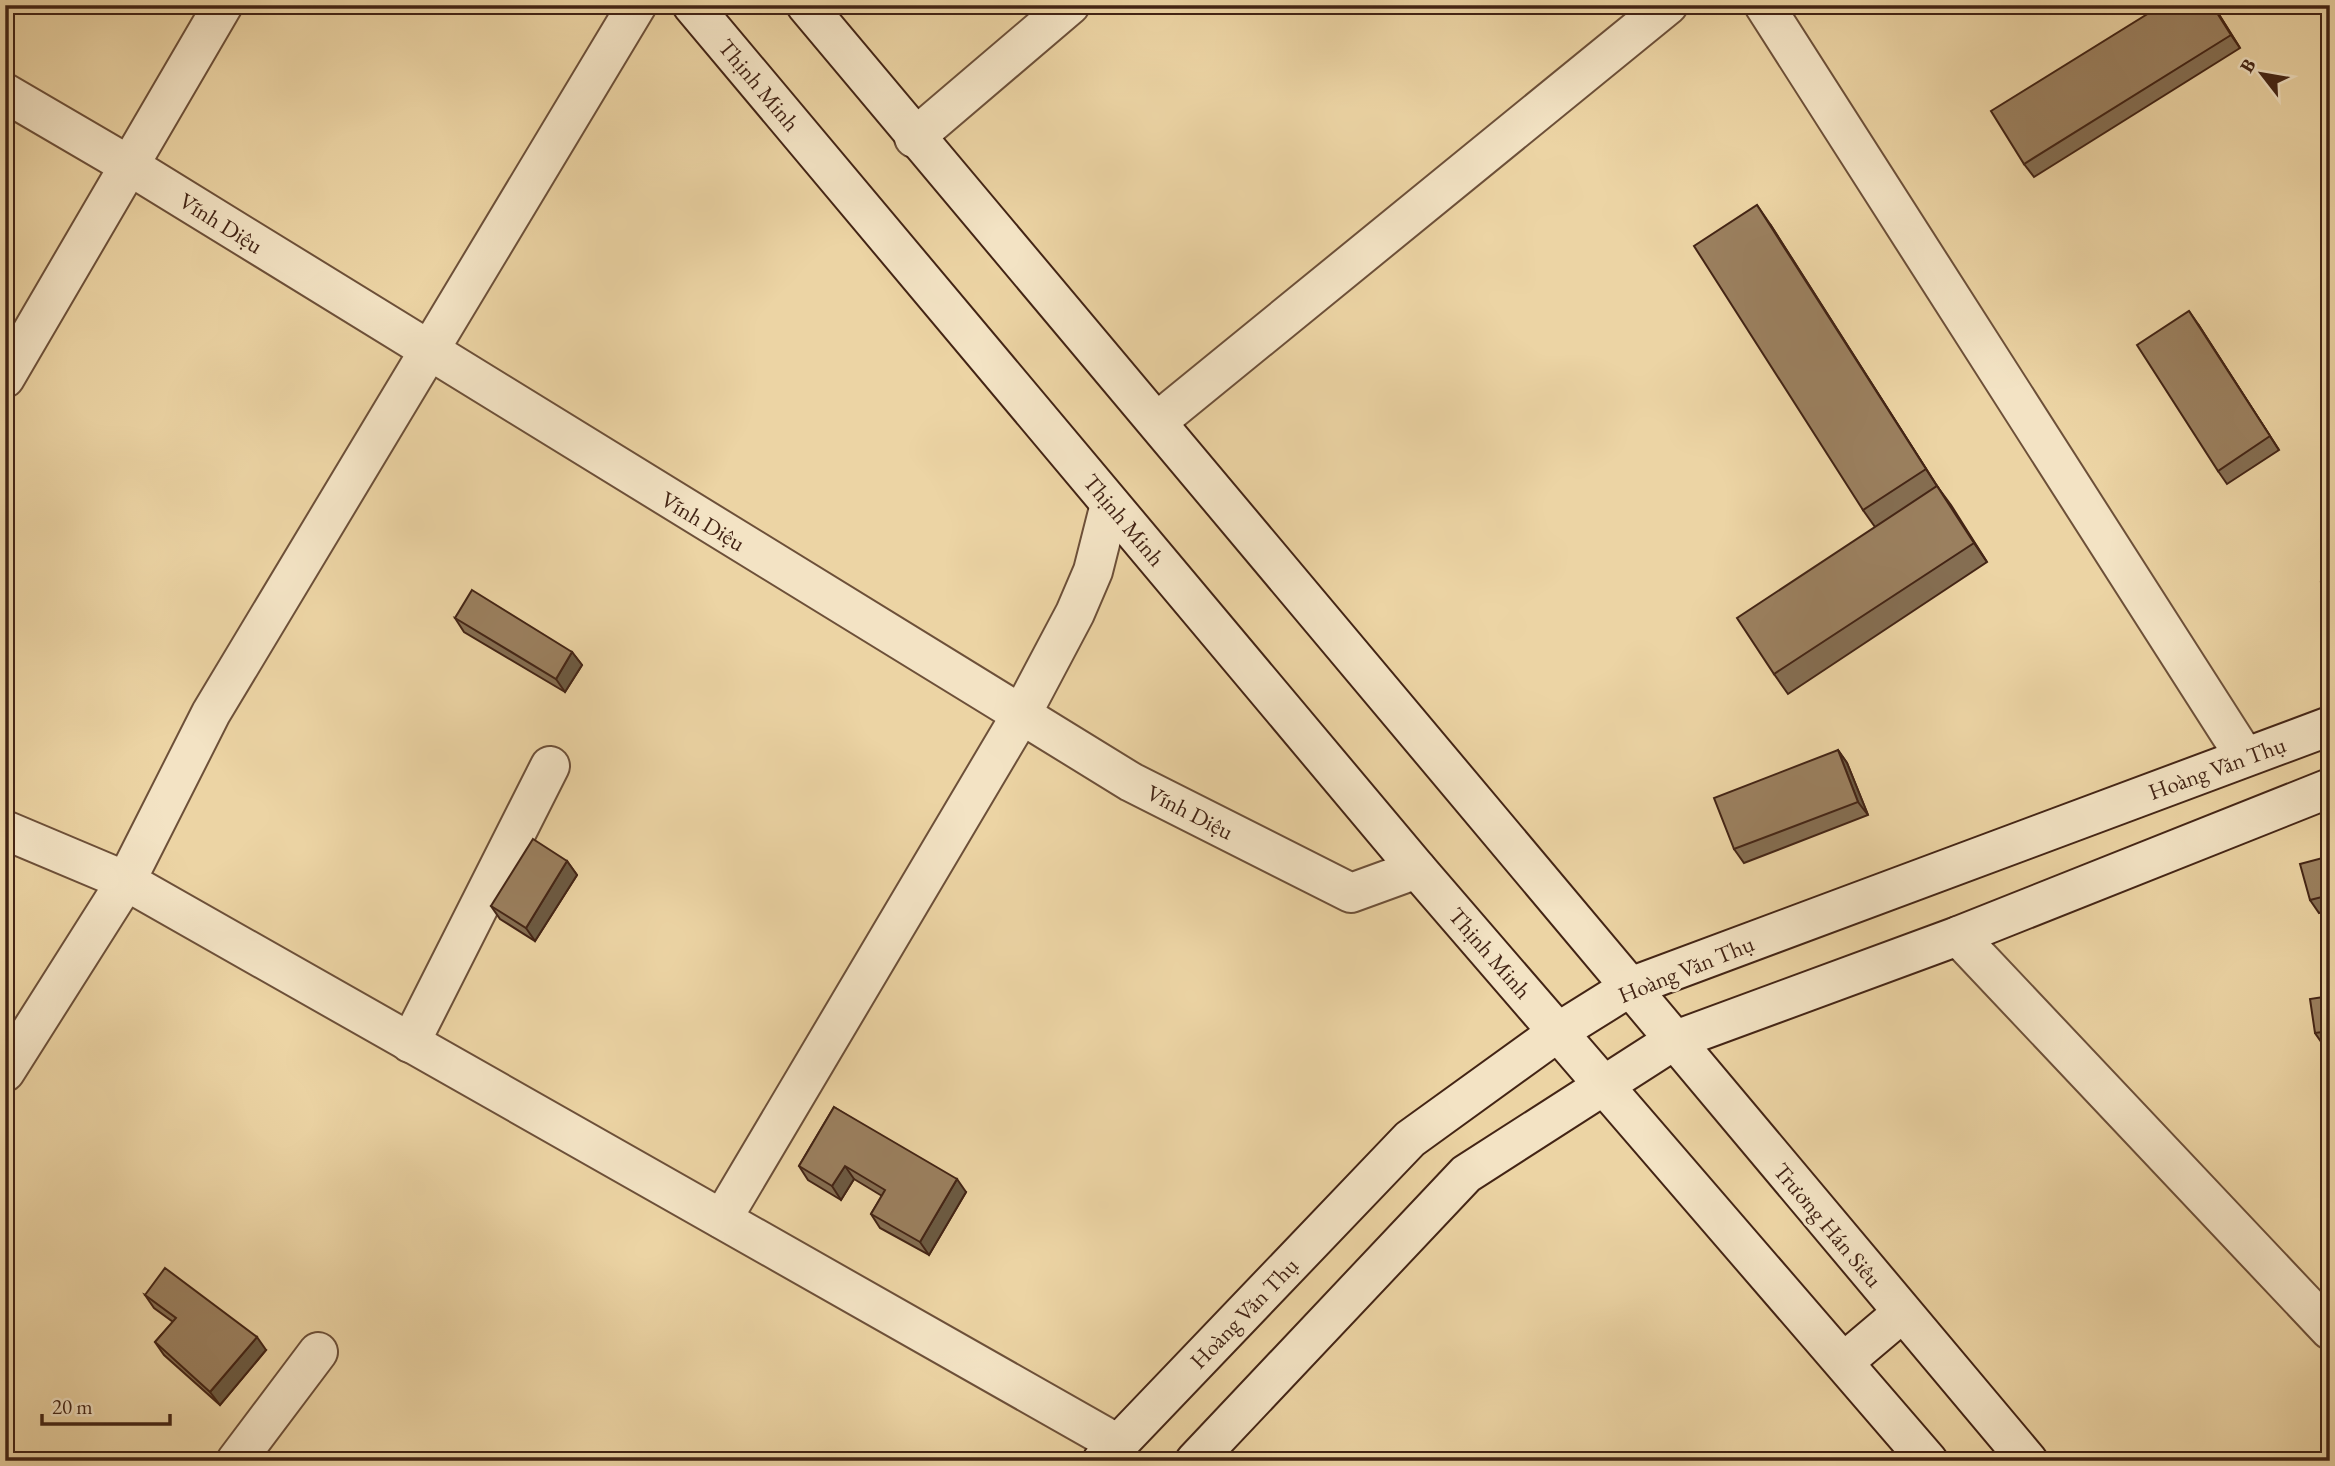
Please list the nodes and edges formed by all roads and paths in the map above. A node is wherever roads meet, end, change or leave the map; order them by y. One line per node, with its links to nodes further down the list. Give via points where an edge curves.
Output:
1 (223, 5): 10 (street)
2 (637, 5): 11 (street)
3 (692, 5): 14 (street, Thịnh Minh)
4 (806, 5): 9 (street)
5 (1069, 5): 9 (street)
6 (1668, 5): 13 (street)
7 (1764, 5): 17 (street)
8 (5, 93): 10 (street, Vĩnh Diệu)
9 (914, 138): 13 (street)
10 (130, 166): 11 (street, Vĩnh Diệu); 12 (street)
11 (429, 352): 15 (street, Vĩnh Diệu); 22 (street, via 211,713)
12 (5, 378)
13 (1158, 421): 24 (street)
14 (1110, 504): 15 (street, via 1093,571); 21 (street, Thịnh Minh)
15 (1021, 715): 21 (street, Vĩnh Diệu, via 1130,782 1351,893); 30 (street)
16 (2330, 726): 17 (street, Hoàng Văn Thụ)
17 (2245, 757): 24 (street, Hoàng Văn Thụ)
18 (550, 766): 27 (street)
19 (2330, 788): 23 (street)
20 (5, 830): 22 (street)
21 (1417, 869): 25 (street, Thịnh Minh)
22 (126, 881): 27 (street); 28 (street)
23 (1958, 936): 26 (street); 32 (street)
24 (1630, 988): 25 (street, Hoàng Văn Thụ); 26 (street, Trương Hán Siêu)
25 (1558, 1032): 29 (street); 35 (street, Hoàng Văn Thụ, via 1410,1139)
26 (1673, 1041): 29 (street); 31 (street, Trương Hán Siêu)
27 (410, 1043): 30 (street)
28 (5, 1072)
29 (1602, 1086): 34 (street); 37 (street, via 1466,1174)
30 (722, 1219): 35 (street)
31 (1902, 1313): 34 (street); 39 (street, Trương Hán Siêu)
32 (2330, 1330)
33 (318, 1352): 36 (street)
34 (1844, 1362): 38 (street)
35 (1110, 1452)
36 (236, 1461)
37 (1195, 1461)
38 (1928, 1461)
39 (2028, 1461)

